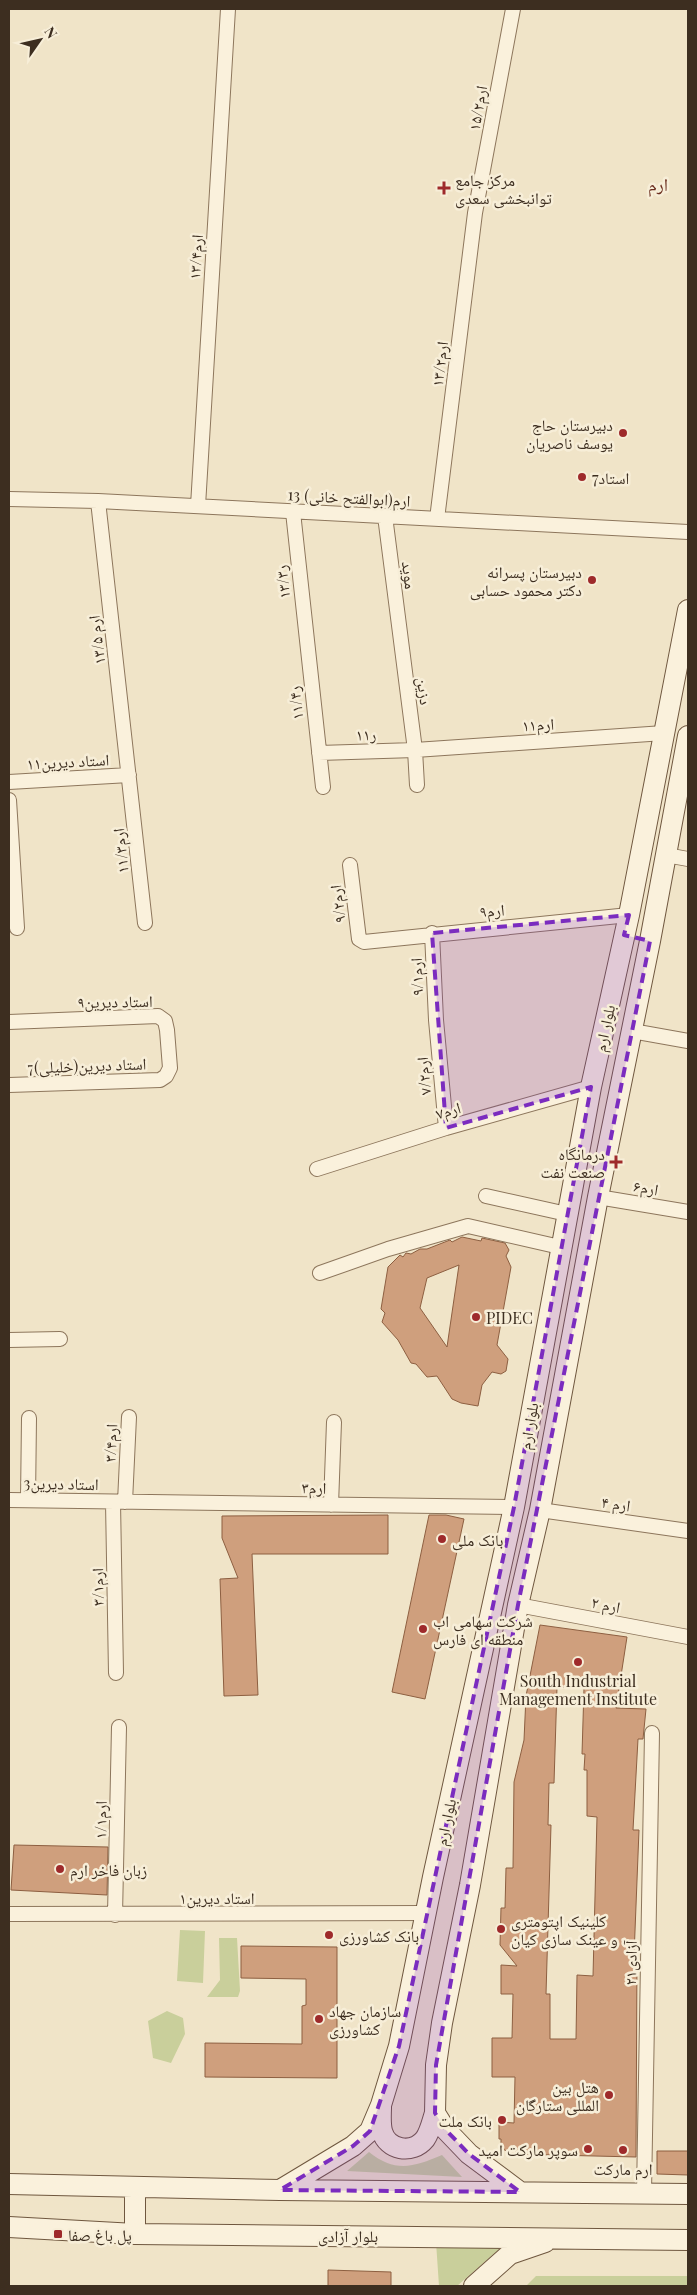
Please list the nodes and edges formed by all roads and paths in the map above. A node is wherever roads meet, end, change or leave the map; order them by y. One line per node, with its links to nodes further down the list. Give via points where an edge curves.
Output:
1 (228, 9): 6 (street, ۱۳/۴ارم)
2 (513, 9): 3 (street, ۱۵/۲ارم)
3 (475, 213): 9 (street, ۱۳/۲ارم)
4 (9, 499): 5 (street, 13 ارم(ابوالفتح خانی))
5 (98, 501): 6 (street, 13 ارم(ابوالفتح خانی)); 18 (street, ۱۳/۵ ارم)
6 (198, 506): 7 (street, 13 ارم(ابوالفتح خانی))
7 (293, 512): 8 (street, 13 ارم(ابوالفتح خانی)); 13 (street, ۱۳/۳ر)
8 (385, 516): 9 (street, 13 ارم(ابوالفتح خانی)); 12 (street, موید)
9 (437, 519): 10 (street, 13 ارم(ابوالفتح خانی))
10 (688, 532)
11 (688, 610): 14 (main road, بلوار ارم)
12 (400, 637): 16 (street, دزین)
13 (307, 649): 17 (street, ۱۱/۴ر)
14 (664, 732): 16 (street, ارم۱۱); 26 (main road, بلوار ارم)
15 (688, 736): 23 (main road, بلوار ارم)
16 (415, 750): 17 (street, ۱۱ر); 20 (street, دزین)
17 (319, 753): 21 (street, ۱۱/۴ر)
18 (130, 775): 19 (street, استاد دیرین۱۱); 27 (street, ۱۱/۳ارم)
19 (9, 782)
20 (417, 785)
21 (322, 787)
22 (9, 800): 28 (street)
23 (666, 855): 24 (street); 32 (main road, بلوار ارم)
24 (688, 859)
25 (350, 865): 31 (street, ۹/۲ارم)
26 (628, 915): 29 (street, ارم۹); 30 (main road, بلوار ارم)
27 (145, 923)
28 (17, 928)
29 (432, 934): 31 (street, ارم۹, via 364,942); 33 (street, ۹/۱ارم)
30 (624, 935): 32 (main road); 39 (main road, بلوار ارم)
31 (358, 939)
32 (650, 941): 35 (main road, بلوار ارم)
33 (436, 1020): 40 (street, ۷/۲ارم)
34 (9, 1022): 37 (street, استاد دیرین۹, via 158,1016 165,1021 167,1030 170,1068)
35 (632, 1031): 36 (street); 43 (main road, بلوار ارم)
36 (688, 1041)
37 (166, 1076): 38 (street, 7استاد دیرین(خلیلی), via 160,1080)
38 (9, 1086)
39 (590, 1088): 40 (street, ارم۷); 45 (main road, بلوار ارم)
40 (446, 1128): 41 (street, ارم۷)
41 (317, 1170)
42 (486, 1196): 45 (street)
43 (598, 1197): 44 (street, ارم۶); 58 (main road, بلوار ارم)
44 (688, 1212)
45 (567, 1214): 46 (main road, بلوار ارم)
46 (560, 1247): 47 (street, via 468,1226); 57 (main road, بلوار ارم)
47 (320, 1273)
48 (60, 1339): 49 (street)
49 (9, 1340)
50 (129, 1417): 55 (street, ۳/۴ارم)
51 (29, 1418): 54 (street)
52 (334, 1422): 56 (street)
53 (9, 1500): 54 (street, 3استاد دیرین)
54 (28, 1500): 55 (street, 3استاد دیرین)
55 (119, 1502): 56 (street, ارم۳); 62 (street, ۳/۱ارم)
56 (331, 1504): 57 (street, ارم۳)
57 (514, 1507): 65 (main road, بلوار ارم)
58 (540, 1510): 59 (street, ارم ۴); 60 (main road, بلوار ارم)
59 (688, 1531)
60 (518, 1605): 61 (street, ارم ۲); 69 (main road, بلوار ارم, via 470,1885 442,2023 436,2065)
61 (688, 1637)
62 (116, 1673)
63 (119, 1726): 67 (street, ۱/۱ارم)
64 (652, 1733): 74 (street, آزادی۲۱)
65 (426, 1913): 67 (street, استاد دیرین۱); 68 (main road, بلوار ارم, via 399,2046)
66 (9, 1914): 67 (street, استاد دیرین۱)
67 (115, 1915)
68 (381, 2105): 69 (main road, via 382,2131 393,2146 400,2149 408,2149 424,2140); 72 (main road, بلوار ارم, via 370,2131 353,2146)
69 (435, 2114): 73 (main road, via 469,2154)
70 (9, 2184): 71 (main road)
71 (135, 2187): 72 (main road); 77 (main road)
72 (280, 2190): 73 (main road)
73 (520, 2192): 74 (main road)
74 (644, 2193): 75 (main road)
75 (688, 2194)
76 (9, 2227): 77 (main road, بلوار آزادی)
77 (135, 2234): 78 (main road, بلوار آزادی)
78 (560, 2237): 79 (main road, بلوار آزادی); 80 (main road, via 510,2254)
79 (688, 2240)
80 (474, 2286)

